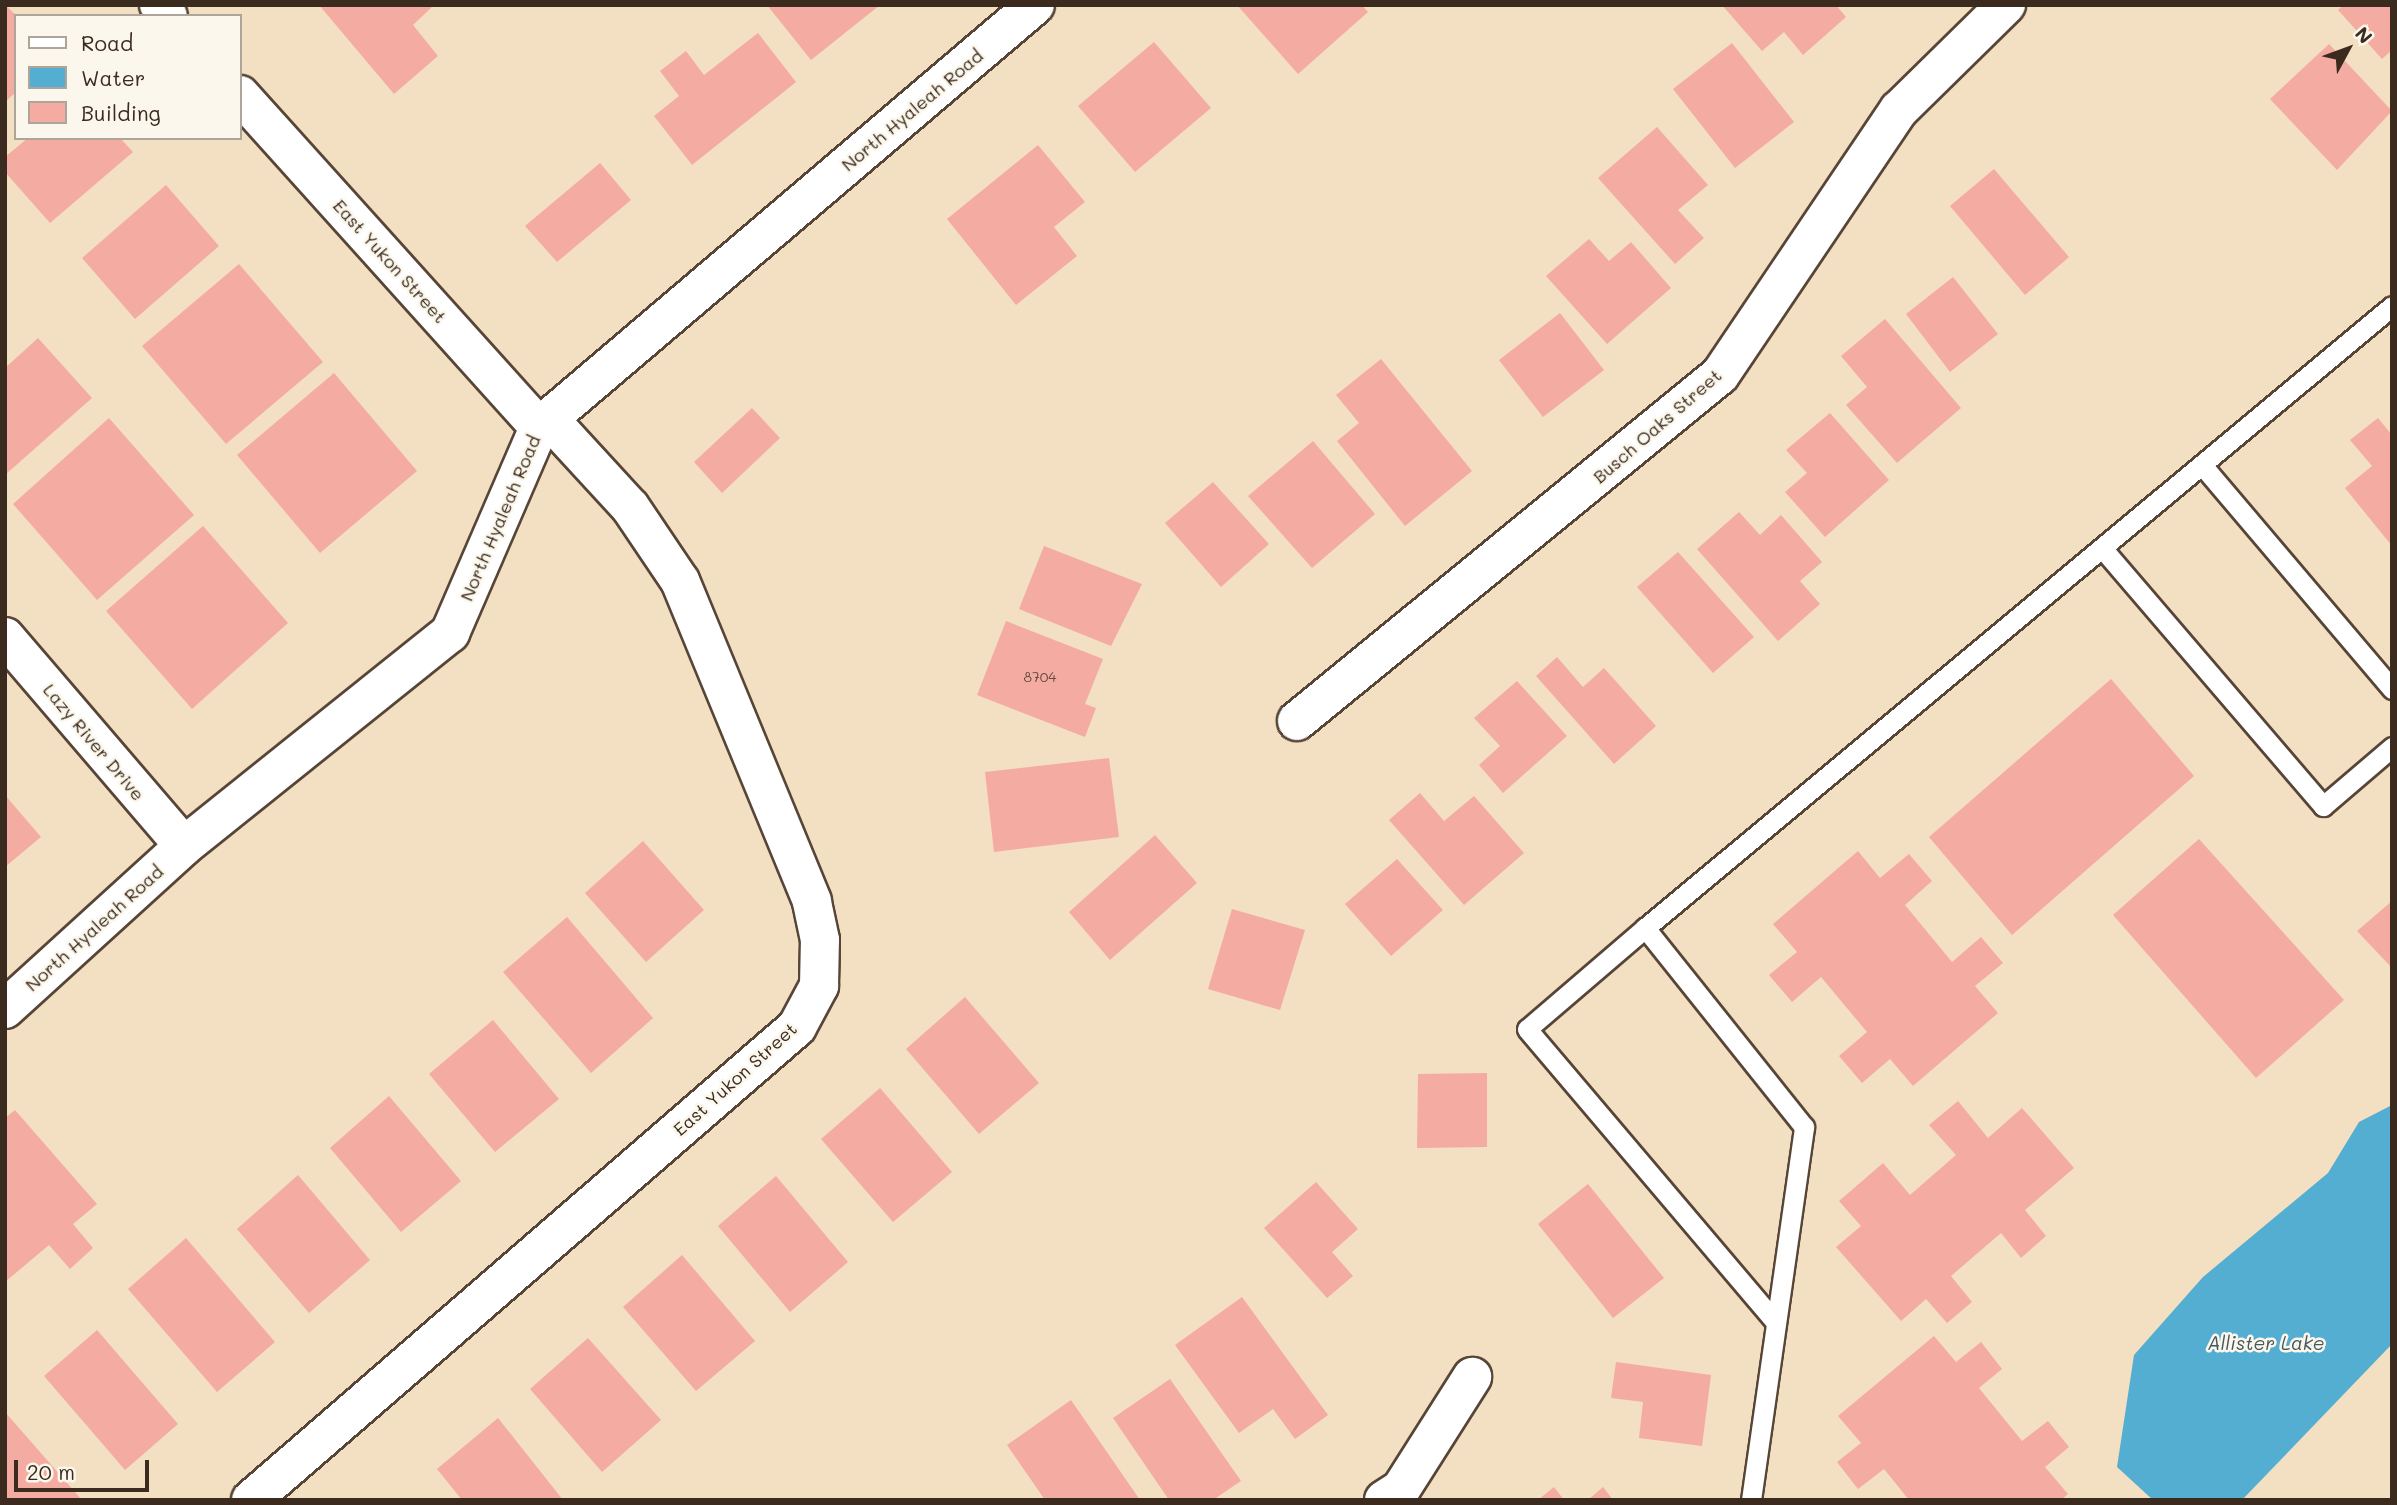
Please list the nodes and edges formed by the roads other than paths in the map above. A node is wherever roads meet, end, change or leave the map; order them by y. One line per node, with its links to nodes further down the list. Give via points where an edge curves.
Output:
1 (1035, 5): 5 (street, North Hyaleah Road)
2 (2006, 5): 10 (street, Busch Oaks Street, via 1899,110 1720,375)
3 (242, 97): 5 (street, East Yukon Street)
4 (2392, 306): 6 (lane)
5 (544, 423): 12 (street, North Hyaleah Road, via 450,633); 17 (street, East Yukon Street, via 630,507 680,581 812,901 820,940 819,986 797,1027)
6 (2202, 465): 7 (lane); 9 (lane)
7 (2102, 548): 11 (lane, via 2323,806); 13 (lane)
8 (5, 637): 12 (street, Lazy River Drive)
9 (2392, 689)
10 (1297, 721)
11 (2392, 747)
12 (184, 846): 14 (street, North Hyaleah Road)
13 (1645, 928): 15 (lane, via 1804,1127); 15 (lane, via 1527,1029)
14 (5, 1009)
15 (1776, 1323): 19 (lane)
16 (1472, 1377): 18 (street, via 1401,1489)
17 (251, 1500)
18 (1384, 1500)
19 (1751, 1500)

